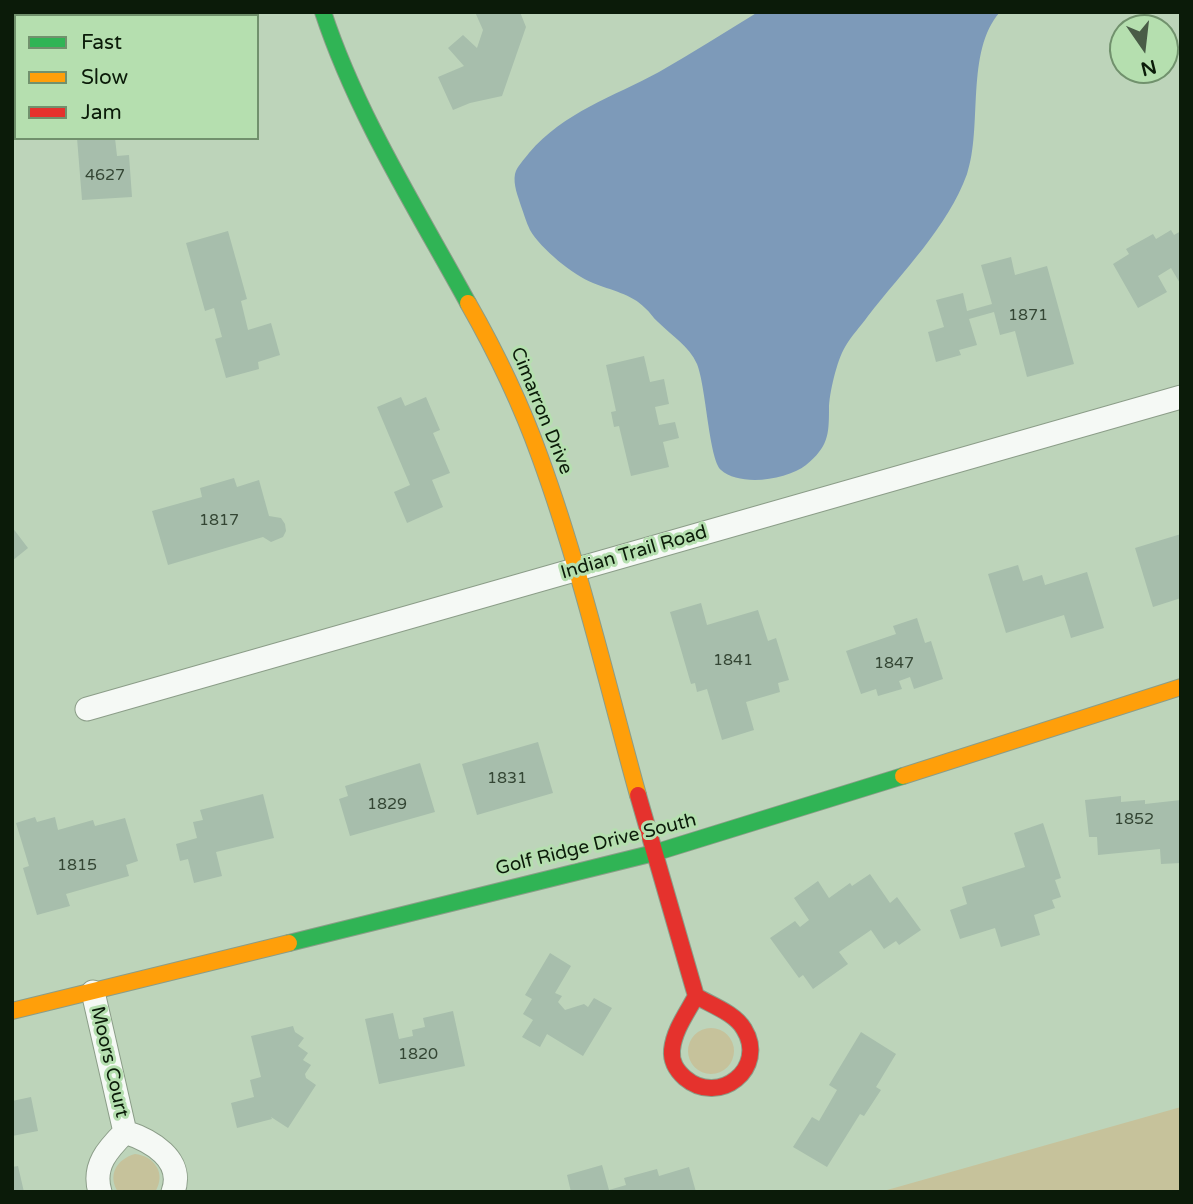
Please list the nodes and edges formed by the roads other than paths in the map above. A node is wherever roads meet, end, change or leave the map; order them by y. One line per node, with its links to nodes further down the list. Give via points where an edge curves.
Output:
1 (323, 12): 3 (street, Cimarron Drive, via 337,55 375,136 455,275 513,392 540,457)
2 (1181, 397): 3 (street, Indian Trail Road)
3 (575, 570): 5 (street, Indian Trail Road); 6 (street, Cimarron Drive)
4 (1181, 687): 6 (street, Golf Ridge Drive South)
5 (87, 709)
6 (654, 853): 7 (street, Golf Ridge Drive South); 8 (street, Cimarron Drive)
7 (93, 992): 9 (street, Golf Ridge Drive South); 10 (street, Moors Court)
8 (696, 996): 8 (street, via 674,1040 672,1057 683,1079 703,1090 716,1091 741,1077 751,1045 740,1024)
9 (12, 1011)
10 (125, 1132): 11 (street, Moors Court, via 102,1159 97,1172); 12 (street, Moors Court, via 158,1147 169,1160 175,1173)
11 (100, 1192)
12 (173, 1192)

